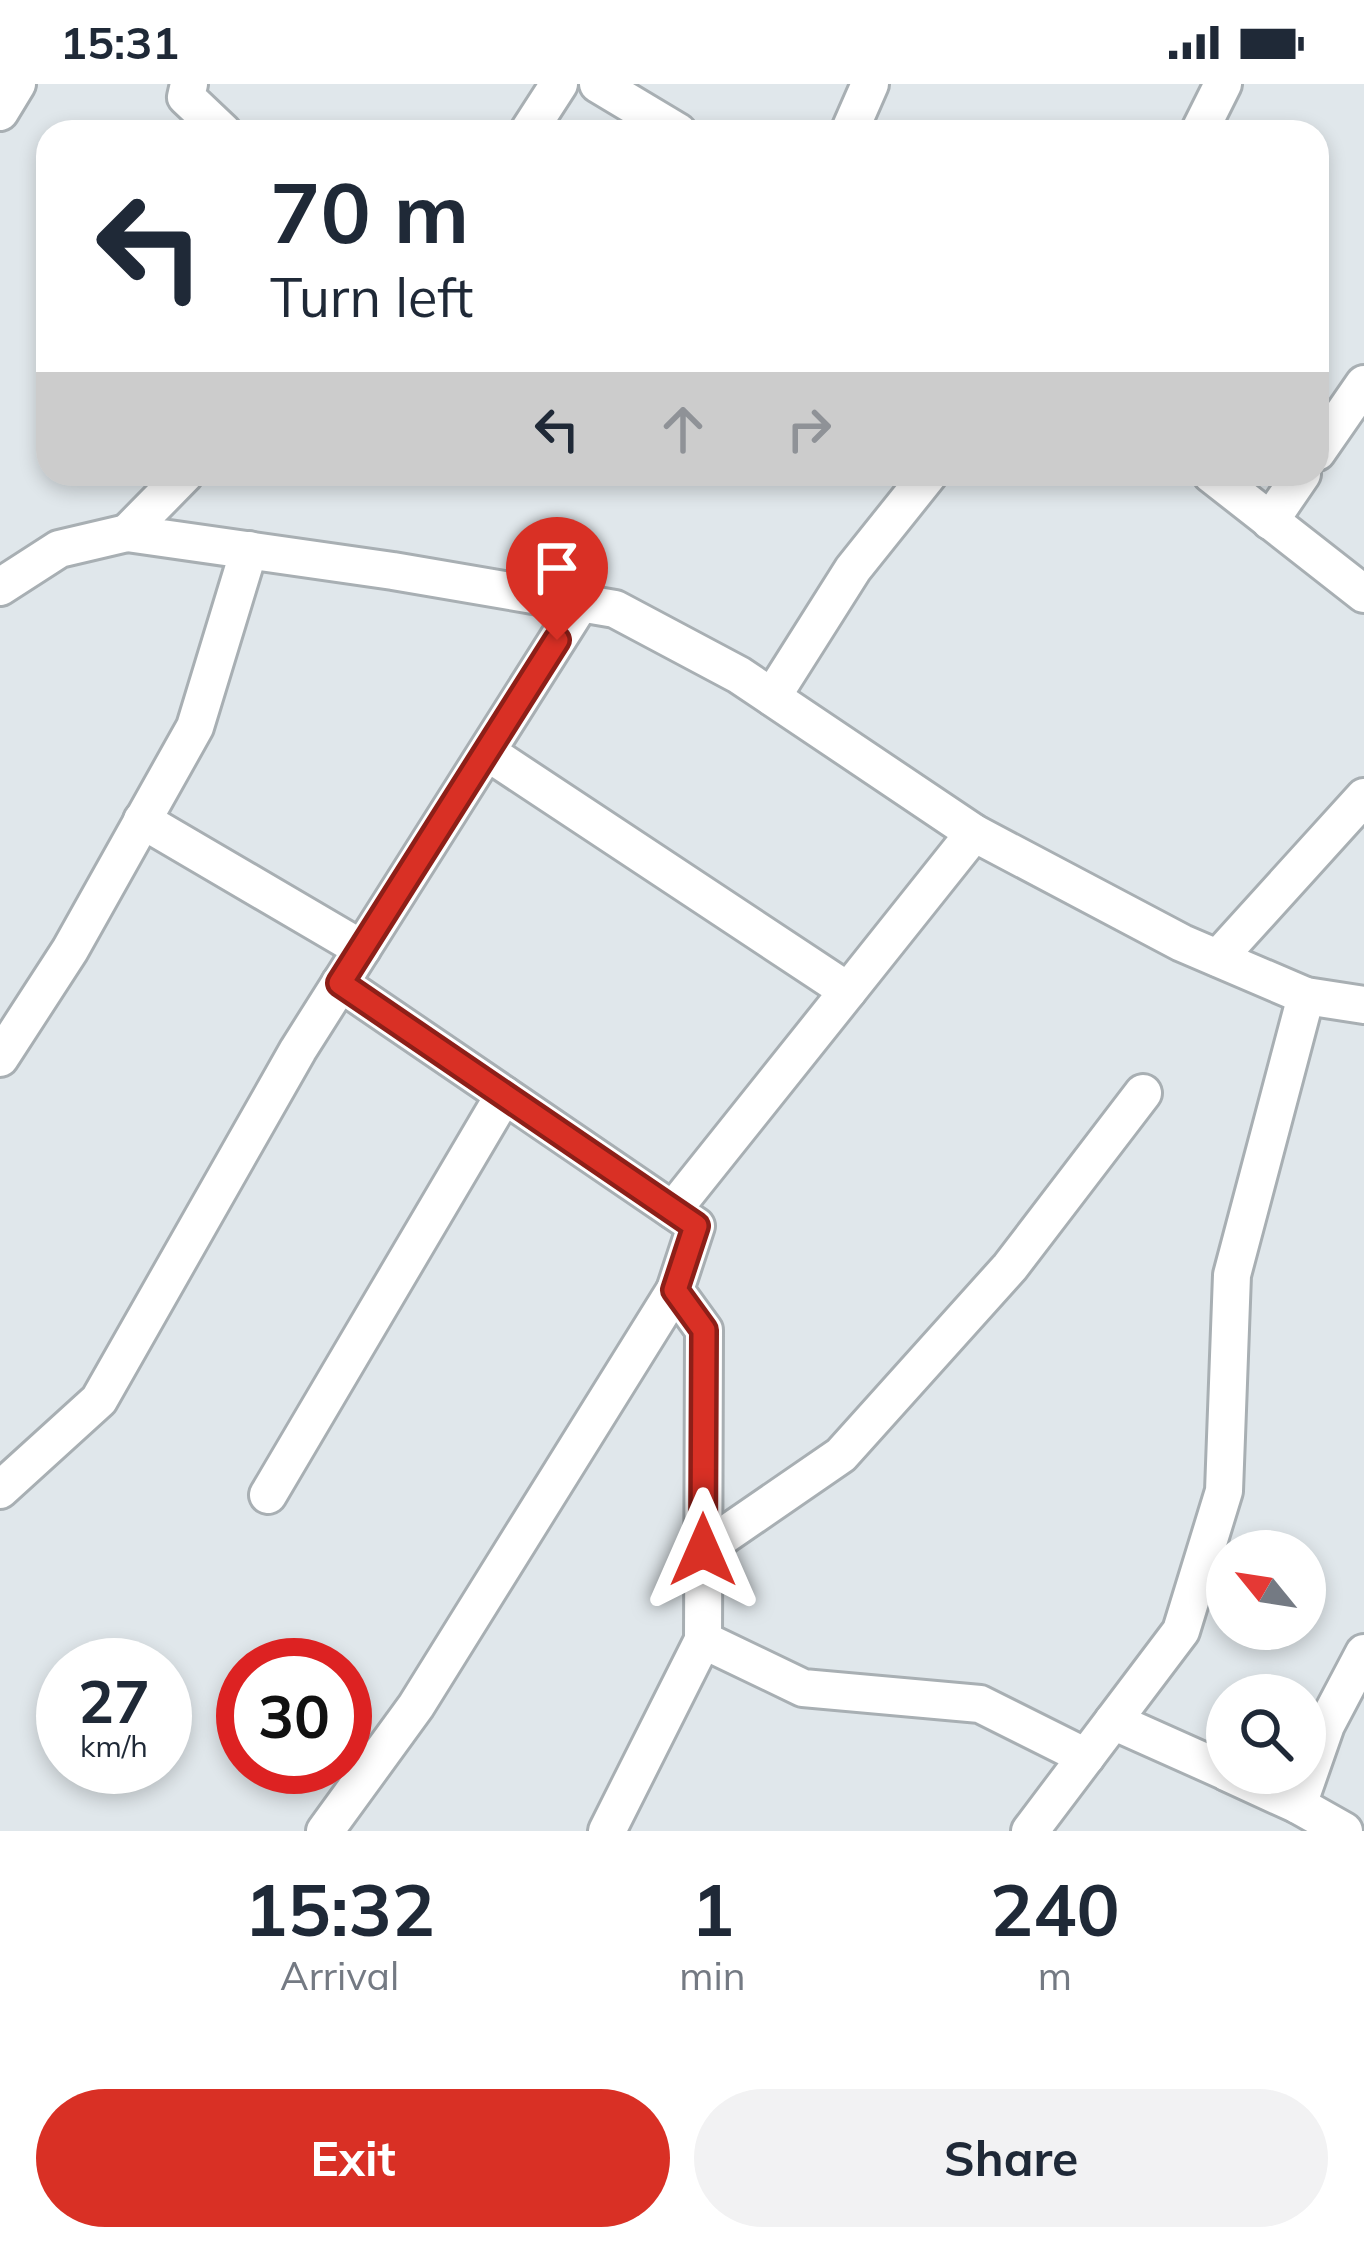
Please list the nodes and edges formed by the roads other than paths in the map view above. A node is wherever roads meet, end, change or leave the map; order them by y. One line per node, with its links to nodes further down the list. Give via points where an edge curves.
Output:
1 (17, 84): 7 (street)
2 (189, 84): 8 (street, via 186,97)
3 (559, 84): 9 (street)
4 (598, 84): 10 (street)
5 (870, 84): 11 (street)
6 (1223, 84): 12 (street)
7 (0, 112)
8 (210, 120)
9 (536, 120)
10 (659, 120)
11 (854, 120)
12 (1204, 120)
13 (1364, 383): 14 (street)
14 (1329, 434)
15 (173, 486): 20 (street)
16 (919, 486): 25 (street, via 853,569)
17 (1225, 486): 19 (street)
18 (1294, 486): 19 (street)
19 (1270, 521): 23 (street)
20 (127, 533): 21 (street); 22 (street, via 59,549)
21 (249, 550): 24 (street); 28 (street, via 195,727)
22 (0, 587)
23 (1364, 594)
24 (580, 604): 25 (street, via 615,609); 26 (street)
25 (772, 697): 29 (street)
26 (487, 752): 30 (street); 33 (street)
27 (1364, 796): 31 (street)
28 (142, 820): 30 (street); 36 (street)
29 (974, 833): 31 (street); 33 (street)
30 (362, 949): 32 (street)
31 (1218, 958): 34 (street)
32 (340, 983): 38 (street); 41 (street, via 99,1400)
33 (848, 991): 39 (street)
34 (1306, 996): 35 (street); 46 (street, via 1232,1275 1223,1491 1181,1631)
35 (1364, 1005)
36 (0, 1058)
37 (1143, 1093): 43 (street, via 1010,1267 841,1455)
38 (504, 1095): 39 (street); 42 (street)
39 (673, 1210): 40 (street, via 696,1226)
40 (675, 1290): 43 (street, via 704,1330); 51 (street, via 416,1706)
41 (2, 1484)
42 (268, 1495)
43 (703, 1550): 44 (street)
44 (703, 1640): 47 (street, via 803,1688 980,1704); 52 (street)
45 (1364, 1652): 50 (street, via 1325,1725)
46 (1113, 1721): 47 (street); 48 (street)
47 (1086, 1757): 53 (street)
48 (1206, 1763)
49 (1274, 1794): 50 (street)
50 (1298, 1805): 54 (street)
51 (325, 1831)
52 (607, 1831)
53 (1030, 1831)
54 (1344, 1831)

